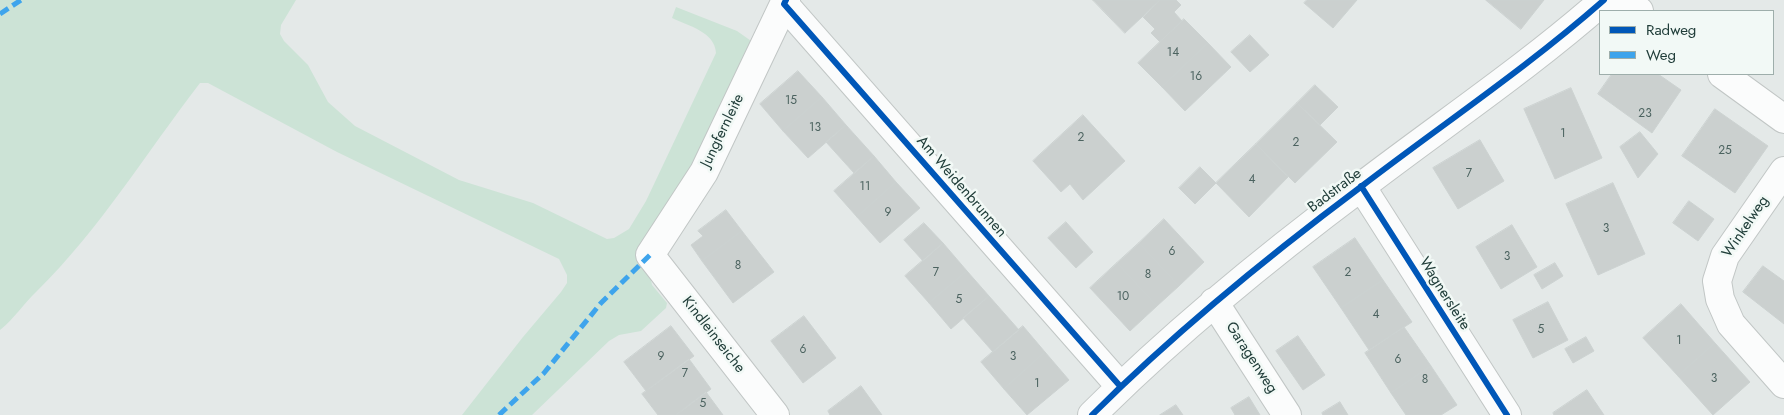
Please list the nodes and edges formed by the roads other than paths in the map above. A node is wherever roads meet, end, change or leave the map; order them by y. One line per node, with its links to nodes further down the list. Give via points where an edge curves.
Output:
1 (1604, 0): 8 (street, Badstraße, via 1560,39)
2 (1624, 0): 4 (street)
3 (785, 2): 9 (street, Jungfernleite, via 704,172); 12 (street, Am Weidenbrunnen)
4 (1638, 10)
5 (1723, 75): 6 (street)
6 (1784, 119)
7 (1784, 171): 11 (street, Winkelweg, via 1725,256 1717,281 1720,299 1731,324)
8 (1361, 186): 10 (street, Badstraße); 16 (street, Wagnersleite)
9 (650, 255): 13 (street, Kindleinseiche)
10 (1214, 302): 12 (street, Badstraße); 15 (street, Garagenweg)
11 (1784, 384)
12 (1120, 386): 14 (street, Badstraße)
13 (775, 415)
14 (1092, 415)
15 (1287, 415)
16 (1507, 415)

